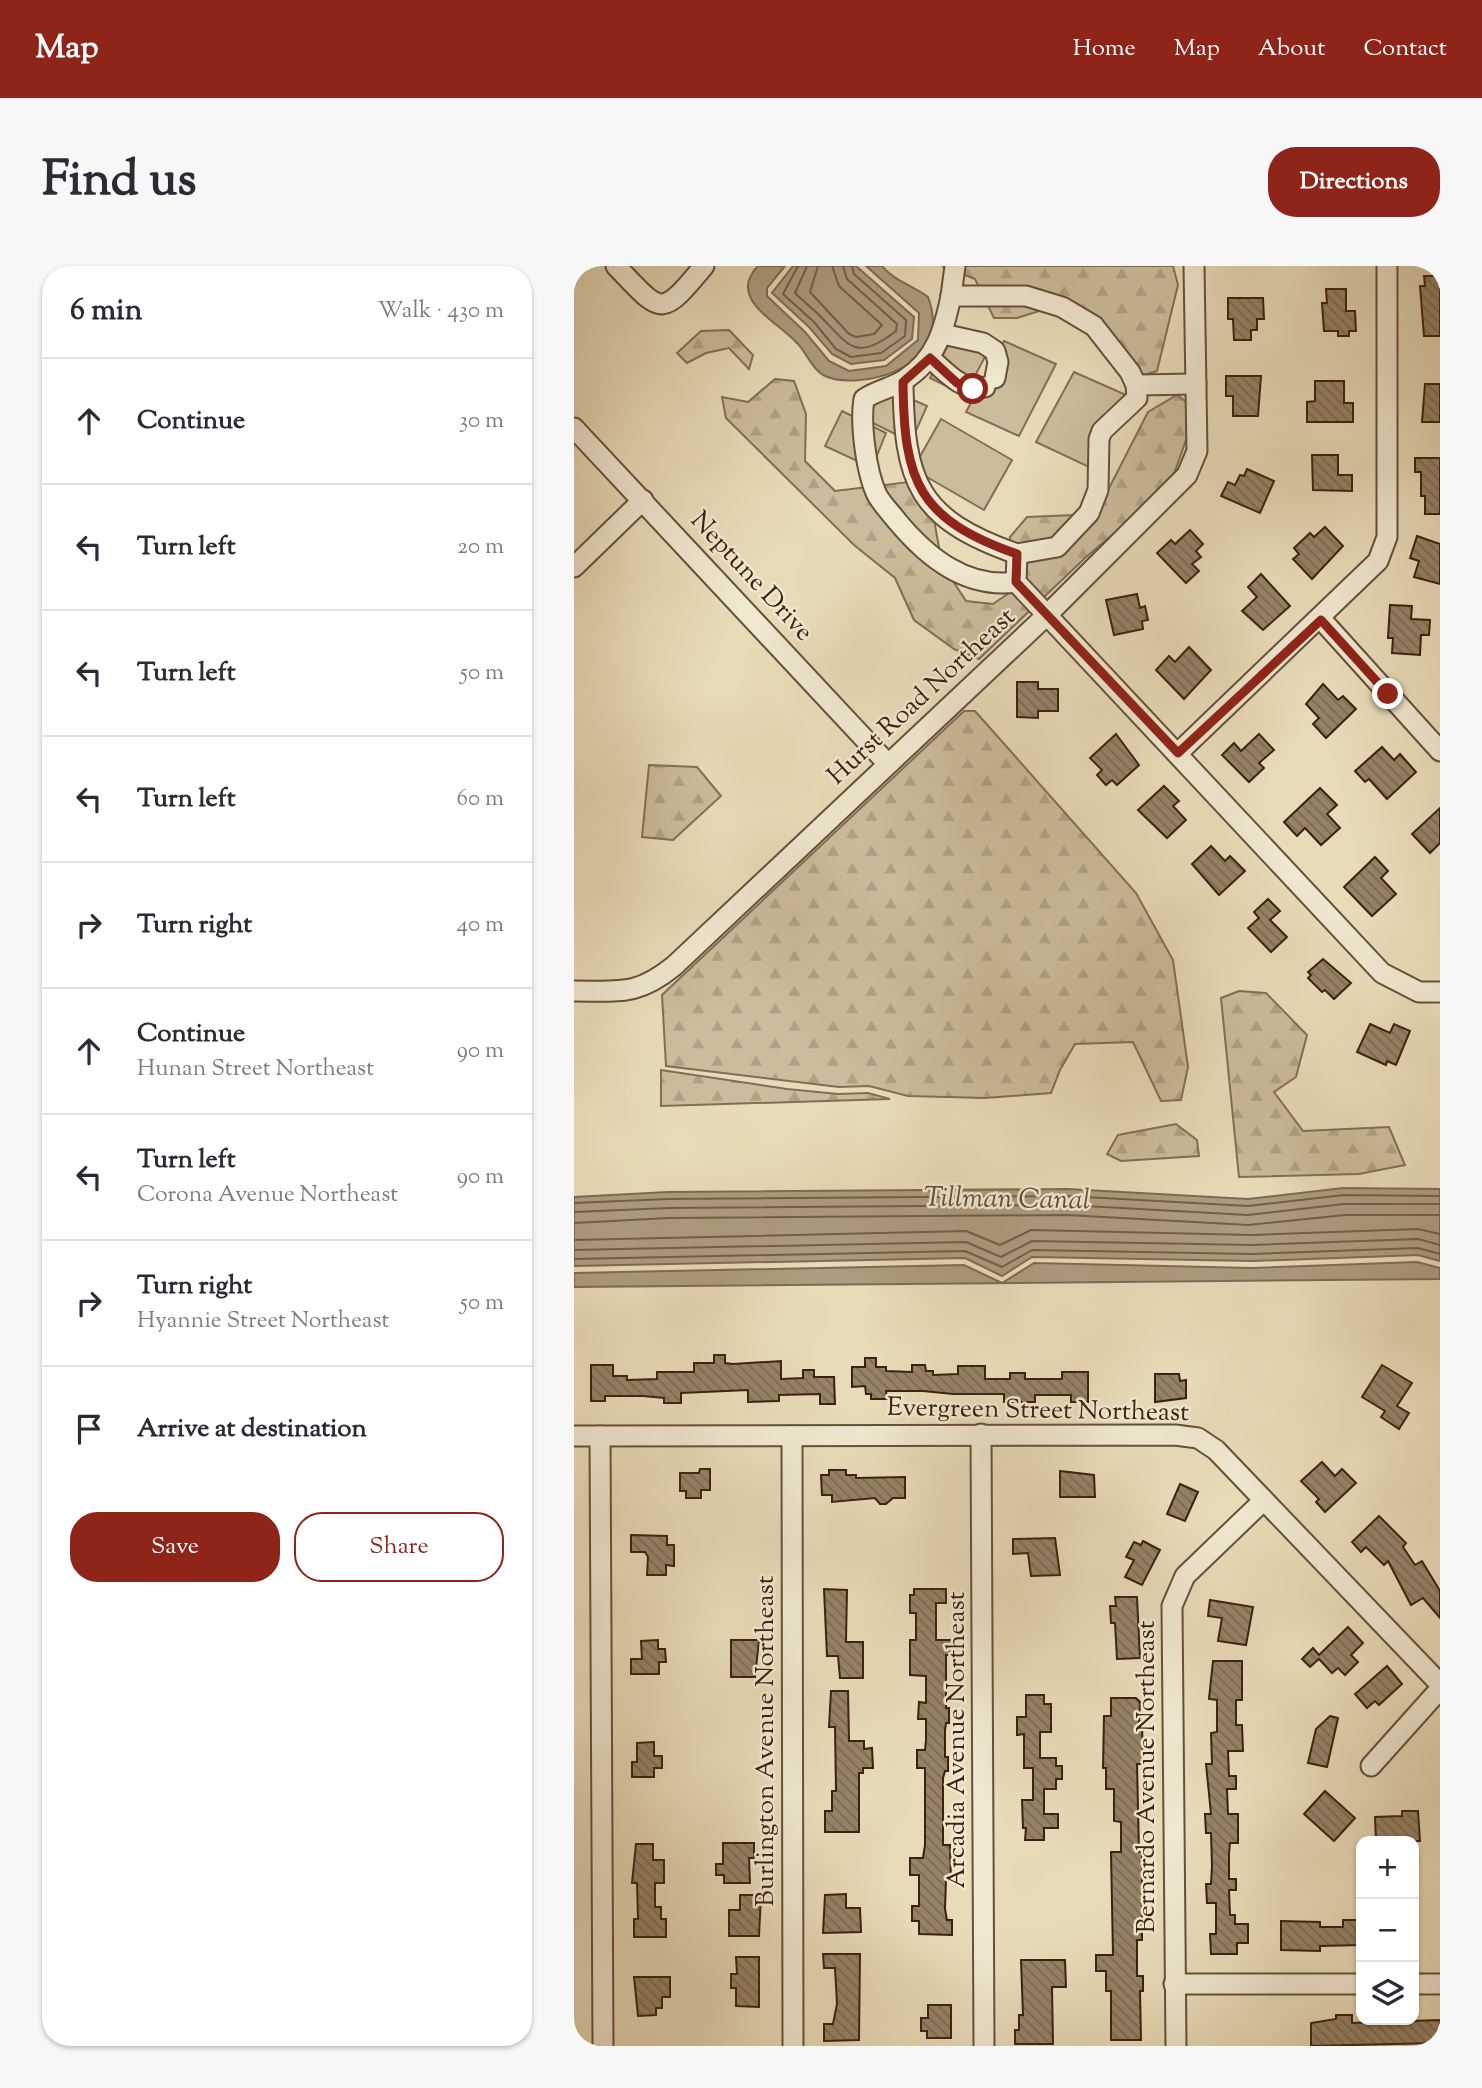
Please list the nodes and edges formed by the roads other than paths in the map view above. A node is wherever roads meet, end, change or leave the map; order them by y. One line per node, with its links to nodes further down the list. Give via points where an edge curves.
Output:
1 (616, 266): 2 (street, via 645,296 664,304 676,301)
2 (704, 266)
3 (955, 266): 6 (street)
4 (1194, 266): 10 (street, Hurst Road Northeast)
5 (1387, 266): 18 (street, via 1387,537 1378,561)
6 (951, 296): 7 (street); 11 (street, via 1027,296 1062,307 1094,326)
7 (943, 334): 8 (street); 8 (street, via 984,342 995,351 998,362 990,382 973,389 957,383)
8 (930, 358): 9 (street)
9 (903, 382): 14 (street, via 904,433 921,491 941,518); 16 (street, via 878,389 864,399 866,447 877,495 920,550 964,577 999,584)
10 (1196, 384): 11 (street); 17 (street, Hurst Road Northeast, via 1198,450 1187,475)
11 (1136, 385): 14 (street, via 1137,398 1102,431 1098,491 1089,513 1057,547)
12 (574, 428): 13 (street, Neptune Drive)
13 (643, 500): 15 (street); 21 (street, Neptune Drive)
14 (1017, 554): 16 (street)
15 (574, 567)
16 (1016, 582): 17 (street)
17 (1048, 614): 20 (street); 21 (street, Hurst Road Northeast)
18 (1321, 620): 19 (street); 20 (street)
19 (1440, 751)
20 (1178, 753): 23 (street, via 1382,972 1419,992)
21 (888, 764): 22 (street, Hurst Road Northeast, via 650,985 627,991)
22 (574, 991)
23 (1440, 992)
24 (981, 1434): 27 (street, Evergreen Street Northeast); 28 (street, Evergreen Street Northeast, via 1198,1438 1216,1450); 37 (street, Arcadia Avenue Northeast)
25 (574, 1436): 26 (street, Evergreen Street Northeast)
26 (600, 1436): 27 (street, Evergreen Street Northeast); 35 (street)
27 (792, 1436): 36 (street, Burlington Avenue Northeast)
28 (1263, 1501): 29 (street, Evergreen Street Northeast); 31 (street, Bernardo Avenue Northeast, via 1185,1576 1172,1606)
29 (1440, 1686): 30 (street)
30 (1371, 1766)
31 (1174, 1984): 32 (street); 38 (street, Bernardo Avenue Northeast)
32 (1356, 1984)
33 (1419, 1984): 34 (street)
34 (1440, 1984)
35 (603, 2046)
36 (793, 2046)
37 (985, 2046)
38 (1175, 2046)

